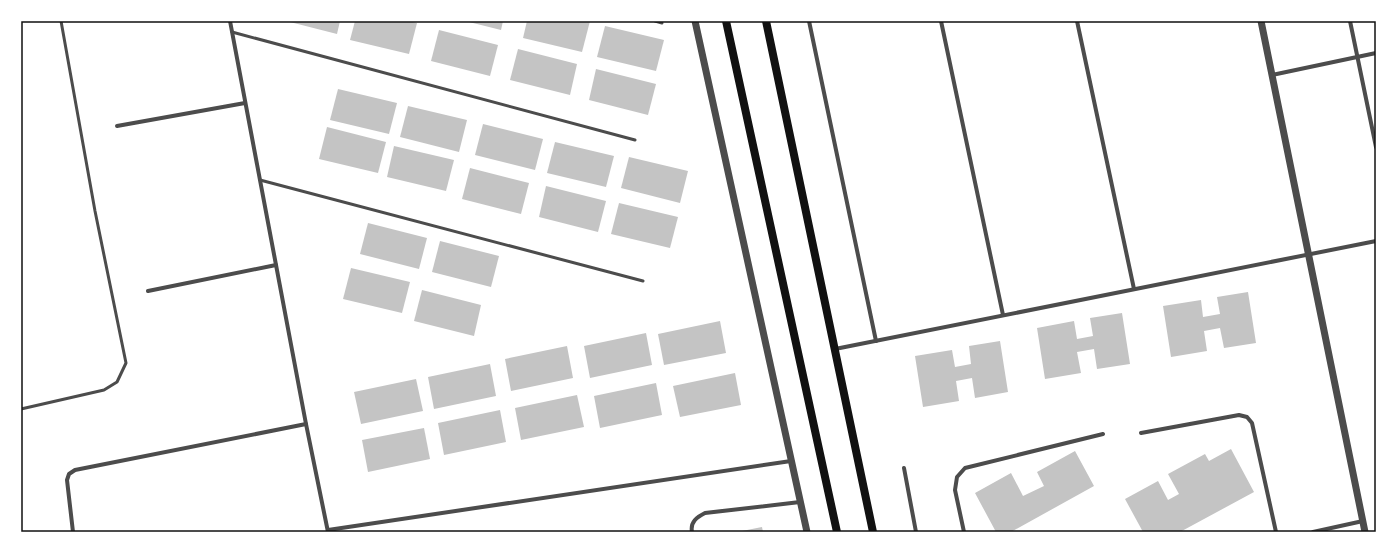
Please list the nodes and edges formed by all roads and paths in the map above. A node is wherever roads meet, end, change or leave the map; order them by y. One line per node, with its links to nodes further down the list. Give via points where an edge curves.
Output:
1 (61, 21): 31 (lane, via 95,211 126,363 117,382 104,390)
2 (230, 21): 13 (street)
3 (655, 21): 12 (lane)
4 (695, 21): 35 (street)
5 (726, 21): 43 (main road)
6 (766, 21): 30 (main road)
7 (809, 21): 29 (street)
8 (940, 21): 28 (street)
9 (1077, 21): 26 (street)
10 (1261, 21): 16 (street)
11 (1350, 21): 15 (street)
12 (662, 23)
13 (232, 32): 17 (street); 19 (lane)
14 (1376, 53): 15 (street)
15 (1357, 57): 16 (street); 20 (street)
16 (1272, 75): 23 (street)
17 (245, 103): 18 (street); 21 (street)
18 (117, 126)
19 (635, 140)
20 (1376, 147)
21 (260, 180): 24 (street); 25 (lane)
22 (1376, 241): 23 (street)
23 (1308, 254): 26 (street); 38 (street)
24 (276, 265): 27 (street); 32 (street)
25 (643, 280)
26 (1134, 289): 28 (street)
27 (148, 291)
28 (1003, 315): 29 (street)
29 (876, 341): 30 (street)
30 (835, 349): 44 (main road)
31 (21, 409)
32 (306, 424): 39 (street); 40 (street, via 75,470 69,474 67,480)
33 (1141, 433): 47 (street, via 1239,415 1246,417 1252,423)
34 (1104, 434): 46 (street, via 965,468 957,477 955,490)
35 (791, 461): 37 (street); 39 (street)
36 (904, 468): 45 (street)
37 (800, 502): 41 (street, via 705,513 695,518); 42 (street)
38 (1362, 521): 48 (street); 49 (street)
39 (328, 531)
40 (73, 532)
41 (692, 532)
42 (807, 532)
43 (837, 532)
44 (874, 532)
45 (916, 532)
46 (964, 532)
47 (1276, 532)
48 (1313, 532)
49 (1365, 532)

